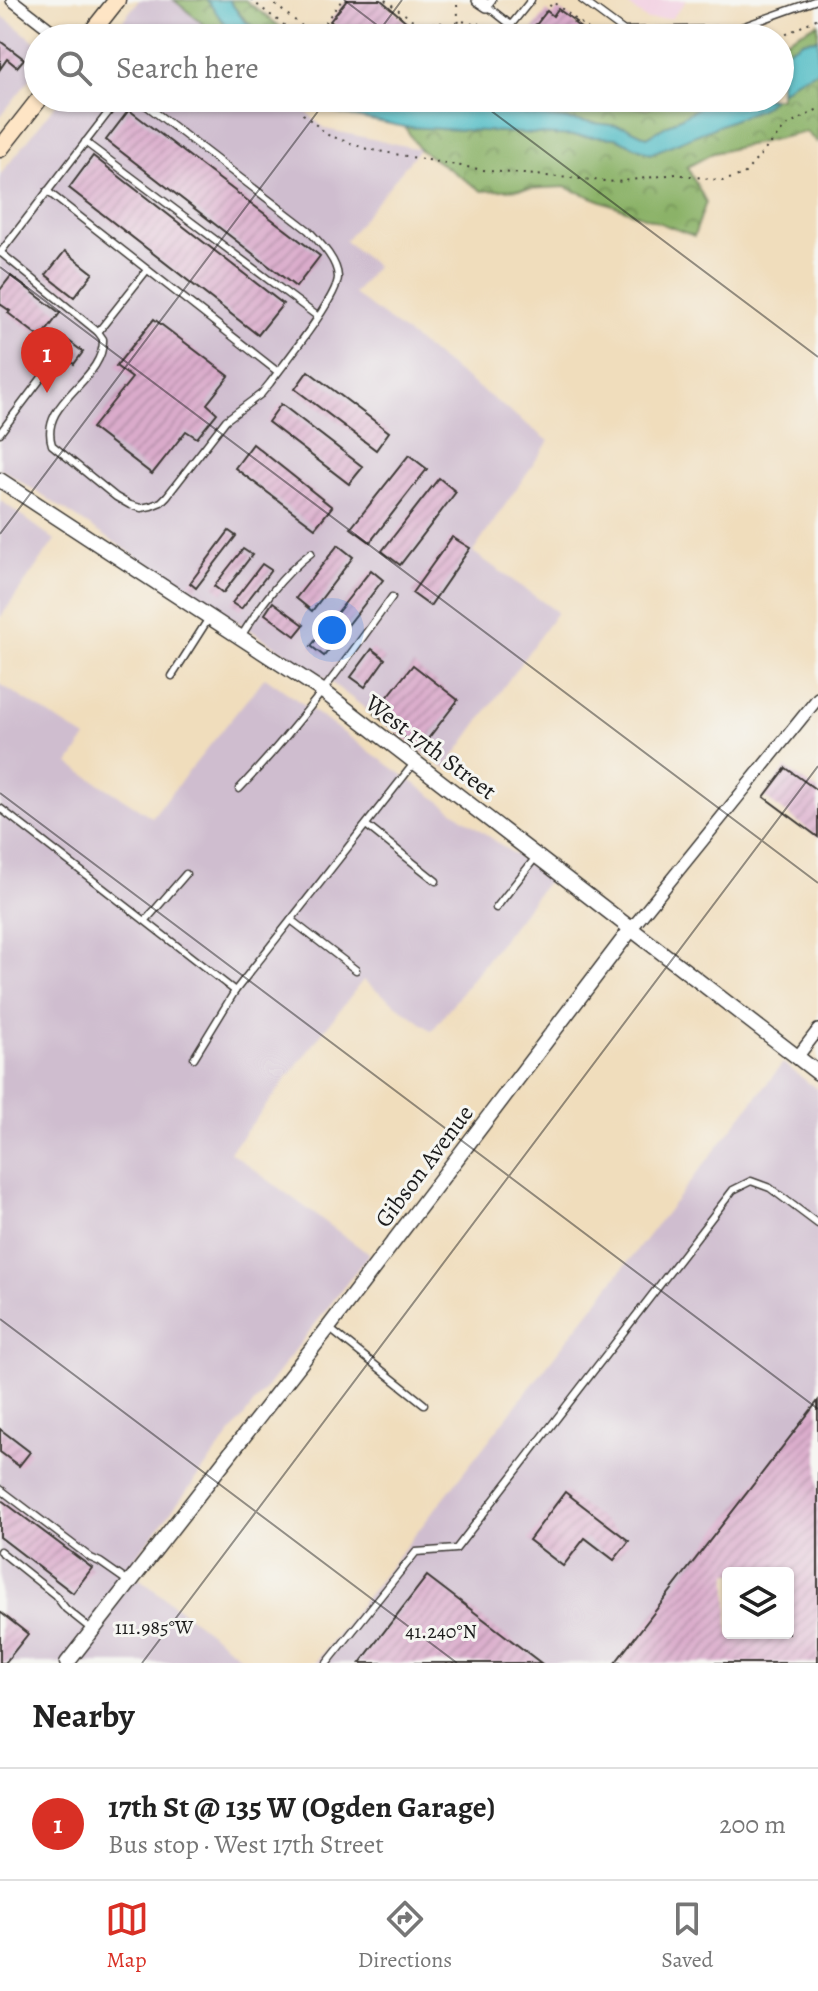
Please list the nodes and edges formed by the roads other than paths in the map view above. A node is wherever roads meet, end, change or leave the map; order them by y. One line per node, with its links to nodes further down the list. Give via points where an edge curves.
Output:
1 (12, 0): 7 (street)
2 (117, 0): 8 (main road)
3 (531, 0): 10 (lane)
4 (582, 0): 11 (lane)
5 (817, 0): 12 (lane)
6 (486, 2): 9 (lane)
7 (43, 24)
8 (98, 24)
9 (510, 24)
10 (512, 24)
11 (615, 24)
12 (750, 24)
13 (29, 112): 17 (main road)
14 (109, 112): 16 (lane)
15 (155, 112): 21 (lane, via 324,247 338,277)
16 (85, 142): 18 (lane); 21 (lane)
17 (0, 149)
18 (47, 191): 19 (lane); 20 (lane)
19 (0, 252): 22 (lane)
20 (147, 270): 22 (lane); 23 (lane)
21 (317, 316): 23 (lane)
22 (98, 332): 23 (lane, via 102,353 56,412 49,435 64,457 116,497 141,508 161,502 226,420 261,394)
23 (278, 372)
24 (43, 376): 25 (lane)
25 (0, 433)
26 (0, 480): 29 (street, West 17th Street)
27 (311, 553): 30 (lane, via 258,608)
28 (392, 597): 32 (lane)
29 (209, 617): 30 (street, West 17th Street); 31 (lane)
30 (240, 638): 32 (street, West 17th Street)
31 (172, 676)
32 (324, 692): 34 (street, West 17th Street); 35 (lane)
33 (818, 698): 44 (street, Gibson Avenue)
34 (415, 762): 37 (lane); 38 (street, West 17th Street)
35 (239, 789)
36 (0, 808): 42 (lane)
37 (366, 825): 40 (lane); 43 (lane)
38 (537, 855): 41 (lane); 44 (street, West 17th Street)
39 (186, 874): 42 (lane)
40 (436, 881)
41 (496, 908)
42 (146, 920): 46 (lane)
43 (291, 920): 45 (lane); 46 (lane)
44 (632, 928): 48 (street, West 17th Street); 52 (street, Gibson Avenue)
45 (356, 970)
46 (235, 991): 49 (lane)
47 (818, 1030): 48 (street)
48 (798, 1056): 50 (street, West 17th Street)
49 (194, 1058)
50 (818, 1073)
51 (818, 1224): 59 (lane, via 770,1188 751,1181 733,1190 456,1549 416,1552)
52 (328, 1328): 53 (lane); 56 (street, Gibson Avenue)
53 (424, 1404)
54 (0, 1489): 56 (lane)
55 (0, 1551): 57 (lane)
56 (130, 1583): 57 (street, Gibson Avenue)
57 (93, 1630): 58 (street, Gibson Avenue)
58 (67, 1663)
59 (327, 1663)

